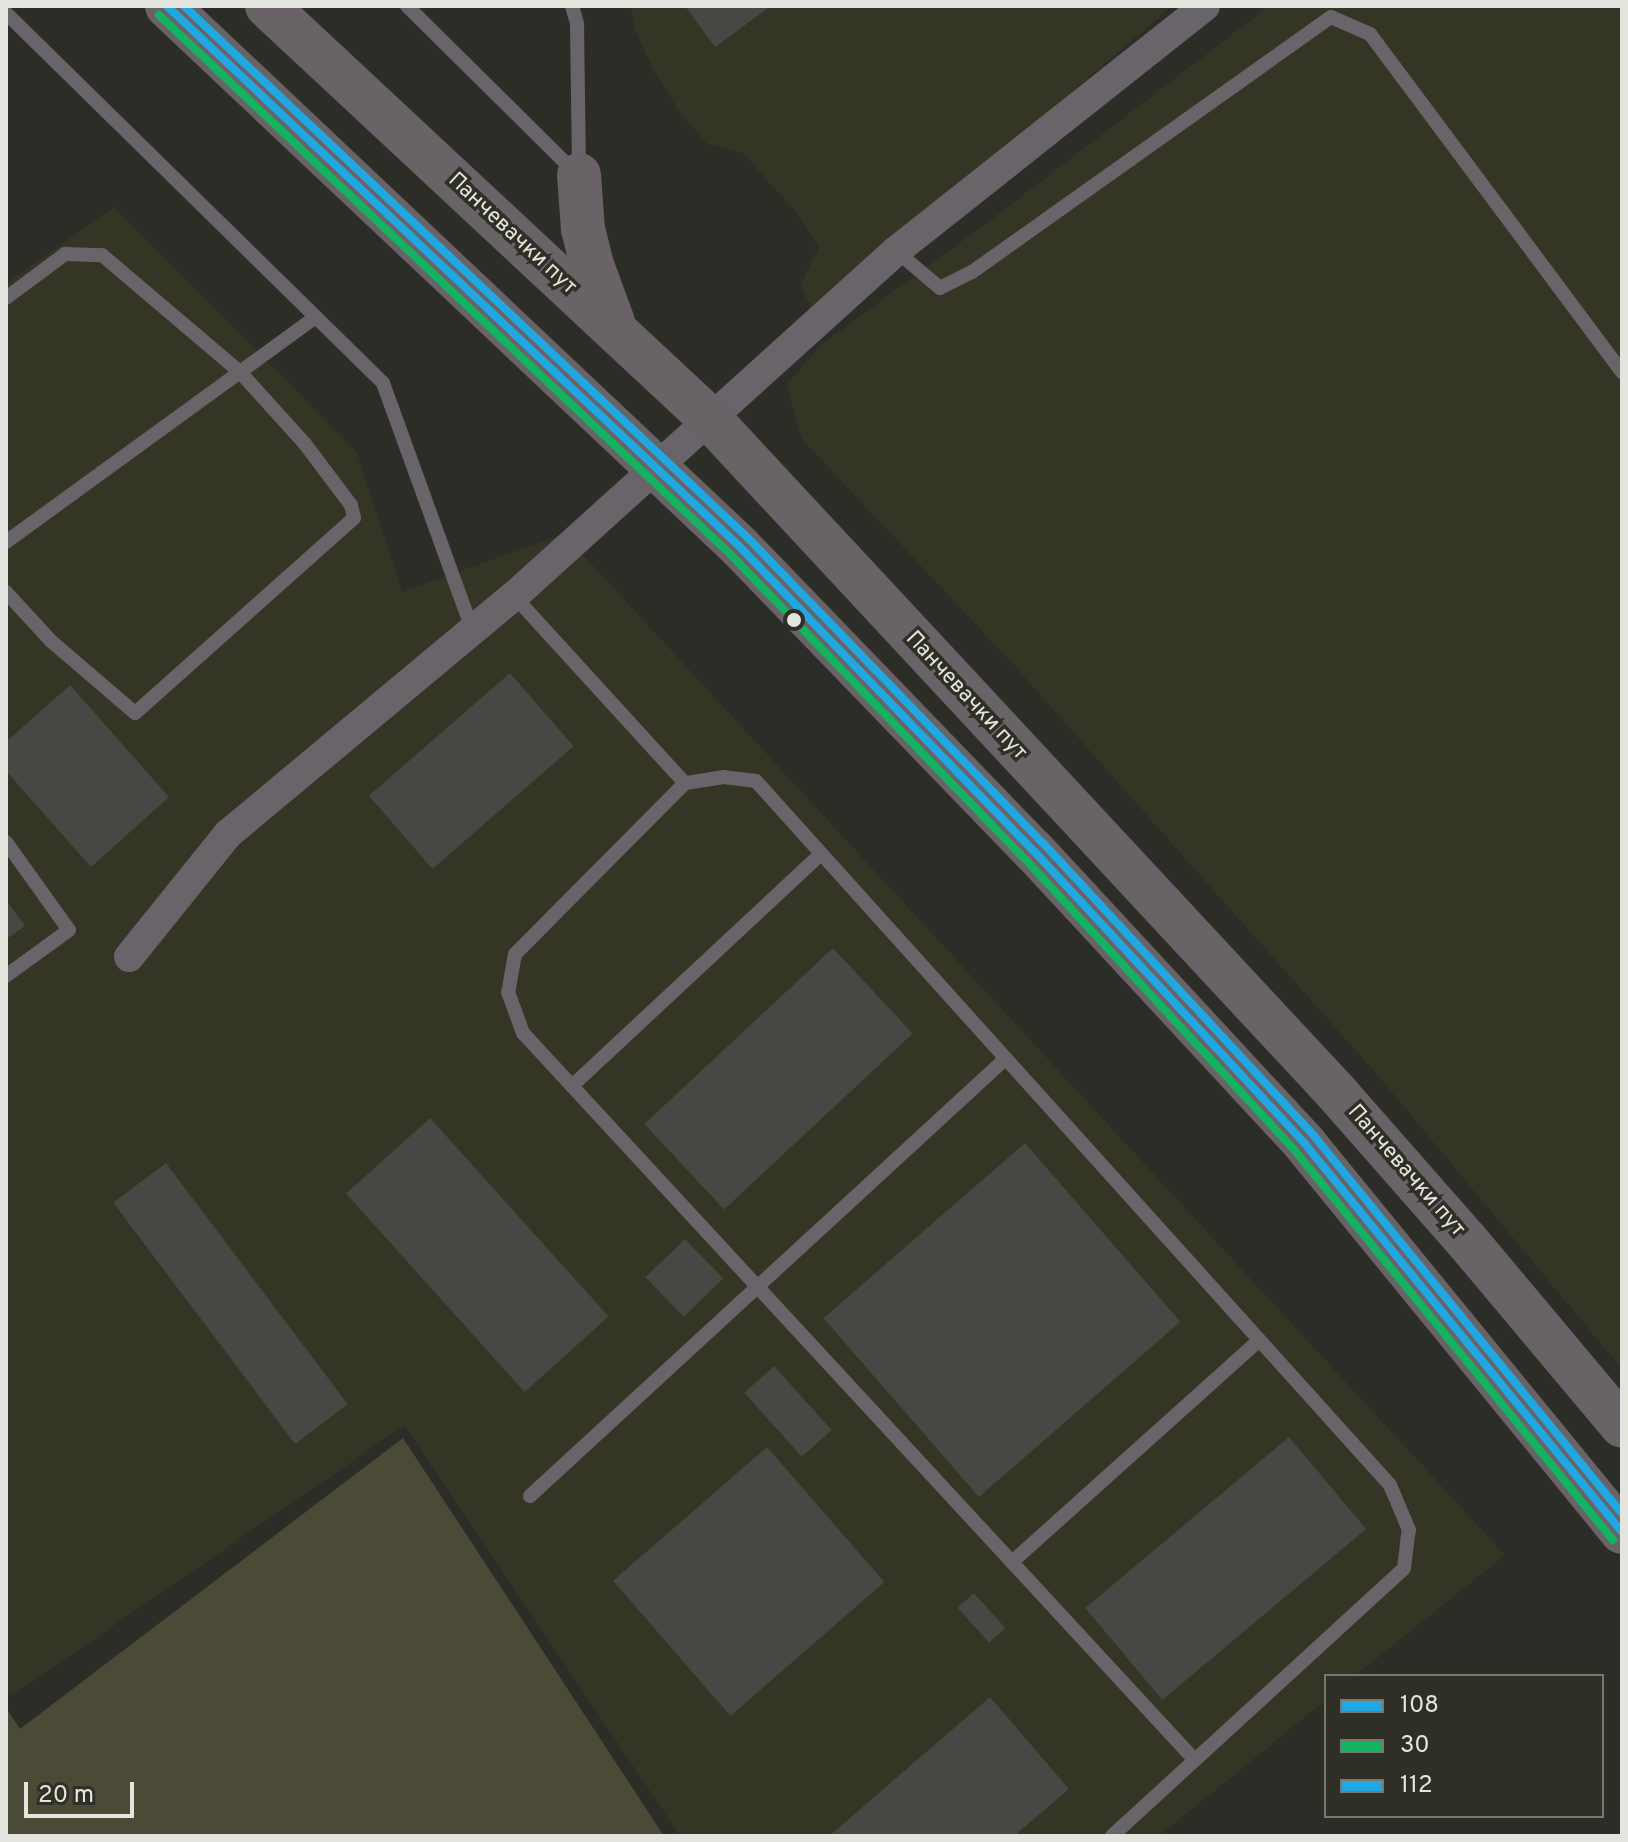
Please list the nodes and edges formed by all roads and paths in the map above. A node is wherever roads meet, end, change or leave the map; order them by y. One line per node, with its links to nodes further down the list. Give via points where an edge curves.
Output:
1 (167, 6): 15 (main road)
2 (267, 6): 11 (main road, Панчевачки пут)
3 (407, 6): 7 (lane)
4 (572, 6): 7 (lane, via 577,24)
5 (1203, 7): 8 (street)
6 (6, 13): 10 (lane)
7 (579, 175): 11 (main road, via 583,229)
8 (896, 251): 13 (lane, via 940,288 972,272 1331,17 1370,34); 14 (street)
9 (6, 298): 12 (lane, via 65,254 102,255)
10 (316, 317): 12 (lane); 19 (lane, via 383,383)
11 (617, 332): 14 (main road, Панчевачки пут)
12 (240, 372): 16 (lane); 17 (lane, via 305,444 351,505 354,518 135,713 51,641)
13 (1622, 372)
14 (709, 418): 15 (street); 29 (main road, Панчевачки пут, via 1336,1092)
15 (657, 467): 18 (street); 31 (main road, via 1034,851 1305,1144)
16 (6, 542)
17 (6, 592)
18 (514, 596): 19 (street); 20 (lane)
19 (472, 629): 23 (street, via 228,834)
20 (685, 783): 22 (lane, via 724,777 756,781); 26 (lane, via 515,954 508,992 523,1033)
21 (6, 842): 24 (lane, via 69,930)
22 (821, 854): 25 (lane); 26 (lane)
23 (129, 957)
24 (6, 976)
25 (1005, 1059): 27 (lane); 28 (lane)
26 (572, 1086): 27 (lane)
27 (758, 1286): 30 (lane); 32 (lane)
28 (1259, 1340): 32 (lane); 33 (lane, via 1390,1485 1409,1530 1404,1568)
29 (1622, 1426)
30 (530, 1496)
31 (1622, 1532)
32 (1012, 1562): 33 (lane)
33 (1193, 1758): 34 (lane)
34 (1112, 1836)

